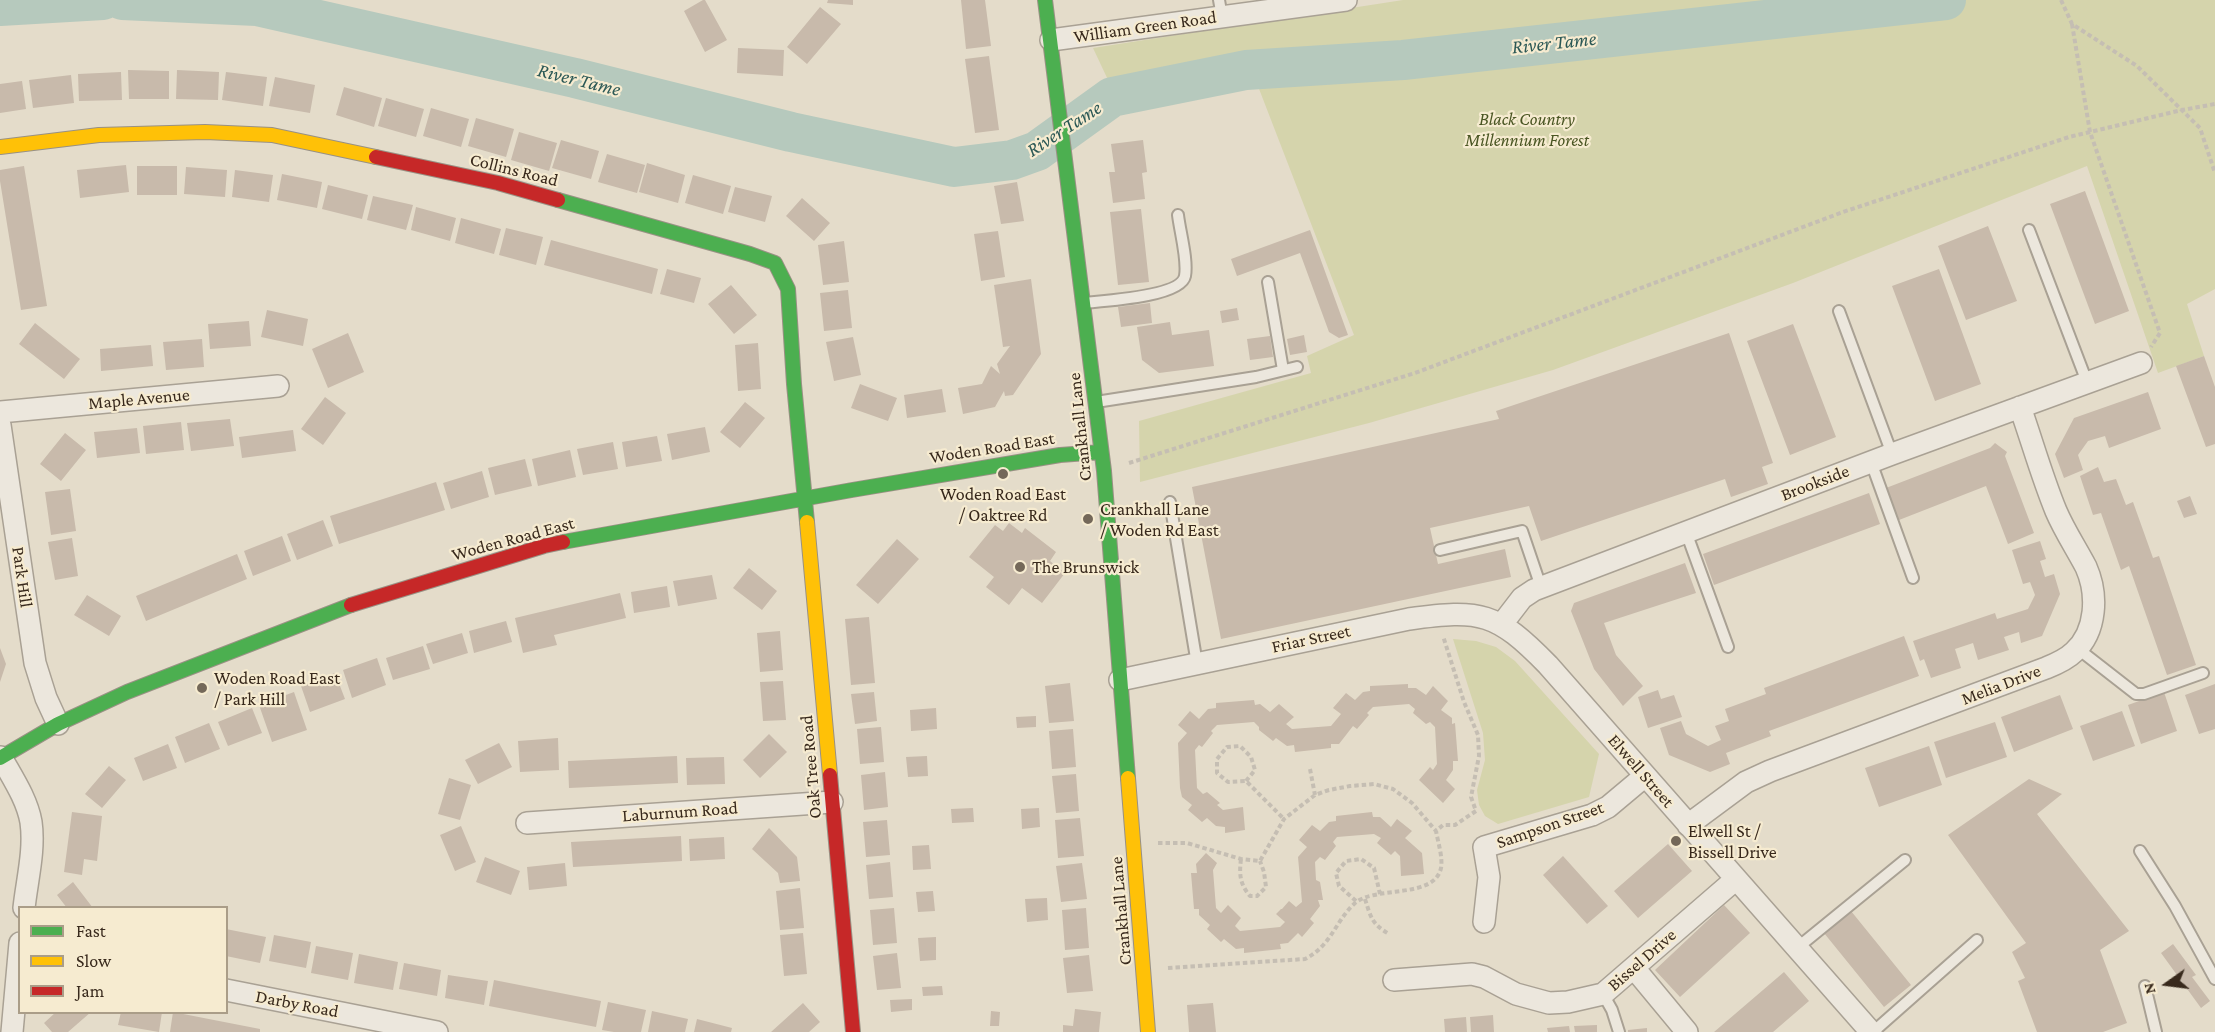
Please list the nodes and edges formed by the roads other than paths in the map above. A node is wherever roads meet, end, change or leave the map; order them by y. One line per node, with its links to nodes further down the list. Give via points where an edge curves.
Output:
1 (1045, 0): 4 (street, Crankhall Lane)
2 (1346, 0): 3 (street, William Green Road)
3 (1221, 8): 4 (street, William Green Road)
4 (1051, 40): 9 (street, Crankhall Lane)
5 (0, 147): 23 (street, Collins Road, via 99,135 272,135 498,183 775,263 788,289)
6 (1178, 215): 9 (lane, via 1185,264 1181,283 1148,296)
7 (2030, 230): 14 (lane)
8 (1268, 282): 13 (lane)
9 (1083, 303): 16 (street, Crankhall Lane)
10 (1839, 311): 21 (lane)
11 (2141, 363): 14 (street, Brookside)
12 (1297, 367): 13 (lane)
13 (1283, 370): 16 (lane)
14 (2087, 382): 17 (street, Brookside)
15 (278, 386): 18 (street, Maple Avenue)
16 (1096, 402): 20 (street, Crankhall Lane)
17 (2020, 407): 21 (street, Brookside); 31 (street, Melia Drive, via 2056,510 2091,583 2094,611)
18 (0, 412)
19 (0, 425): 35 (street, Park Hill, via 35,663)
20 (1101, 452): 23 (street, Woden Road East, via 1060,455); 34 (street, Crankhall Lane)
21 (1892, 454): 22 (street, Brookside)
22 (1871, 462): 25 (street, Brookside); 27 (lane)
23 (805, 499): 35 (street, Woden Road East, via 544,546 339,609 126,692); 38 (street, Oak Tree Road)
24 (1170, 502): 32 (lane)
25 (1686, 532): 28 (street, Brookside); 30 (lane)
26 (1440, 549): 28 (lane, via 1522,531)
27 (1913, 578)
28 (1541, 587): 29 (street, Brookside, via 1522,598)
29 (1502, 624): 32 (street, Friar Street, via 1472,614 1409,618); 37 (street, Elwell Street, via 1548,665)
30 (1728, 647)
31 (2077, 648): 33 (lane, via 2136,694); 40 (street, Melia Drive, via 2046,668 1770,771 1746,782)
32 (1197, 664): 34 (street, Friar Street)
33 (2204, 673)
34 (1120, 680): 58 (street, Crankhall Lane)
35 (58, 724): 36 (street, Woden Road East)
36 (1, 758): 44 (street, via 30,821 32,845)
37 (1645, 776): 40 (street, Elwell Street); 45 (street, Sampson Street, via 1608,807 1592,815 1484,847 1490,877)
38 (832, 802): 39 (street, Laburnum Road); 57 (street, Oak Tree Road)
39 (527, 823)
40 (1688, 825): 43 (street, Elwell Street)
41 (2140, 851): 50 (lane)
42 (1905, 860): 47 (lane)
43 (1736, 879): 47 (street, Elwell Street); 49 (street, Bissel Drive)
44 (24, 906)
45 (1484, 922)
46 (1977, 940): 61 (lane)
47 (1797, 948): 61 (street, Elwell Street)
48 (18, 960): 55 (street)
49 (1634, 968): 54 (street, Bissel Drive); 60 (street)
50 (2215, 979)
51 (1394, 980): 54 (street, Bissel Drive, via 1472,974 1516,994 1549,1003)
52 (2145, 987): 62 (lane)
53 (228, 990): 56 (street, Darby Road)
54 (1603, 994): 59 (lane)
55 (12, 1032)
56 (438, 1032)
57 (853, 1032)
58 (1148, 1032)
59 (1619, 1032)
60 (1687, 1032)
61 (1872, 1032)
62 (2156, 1032)

